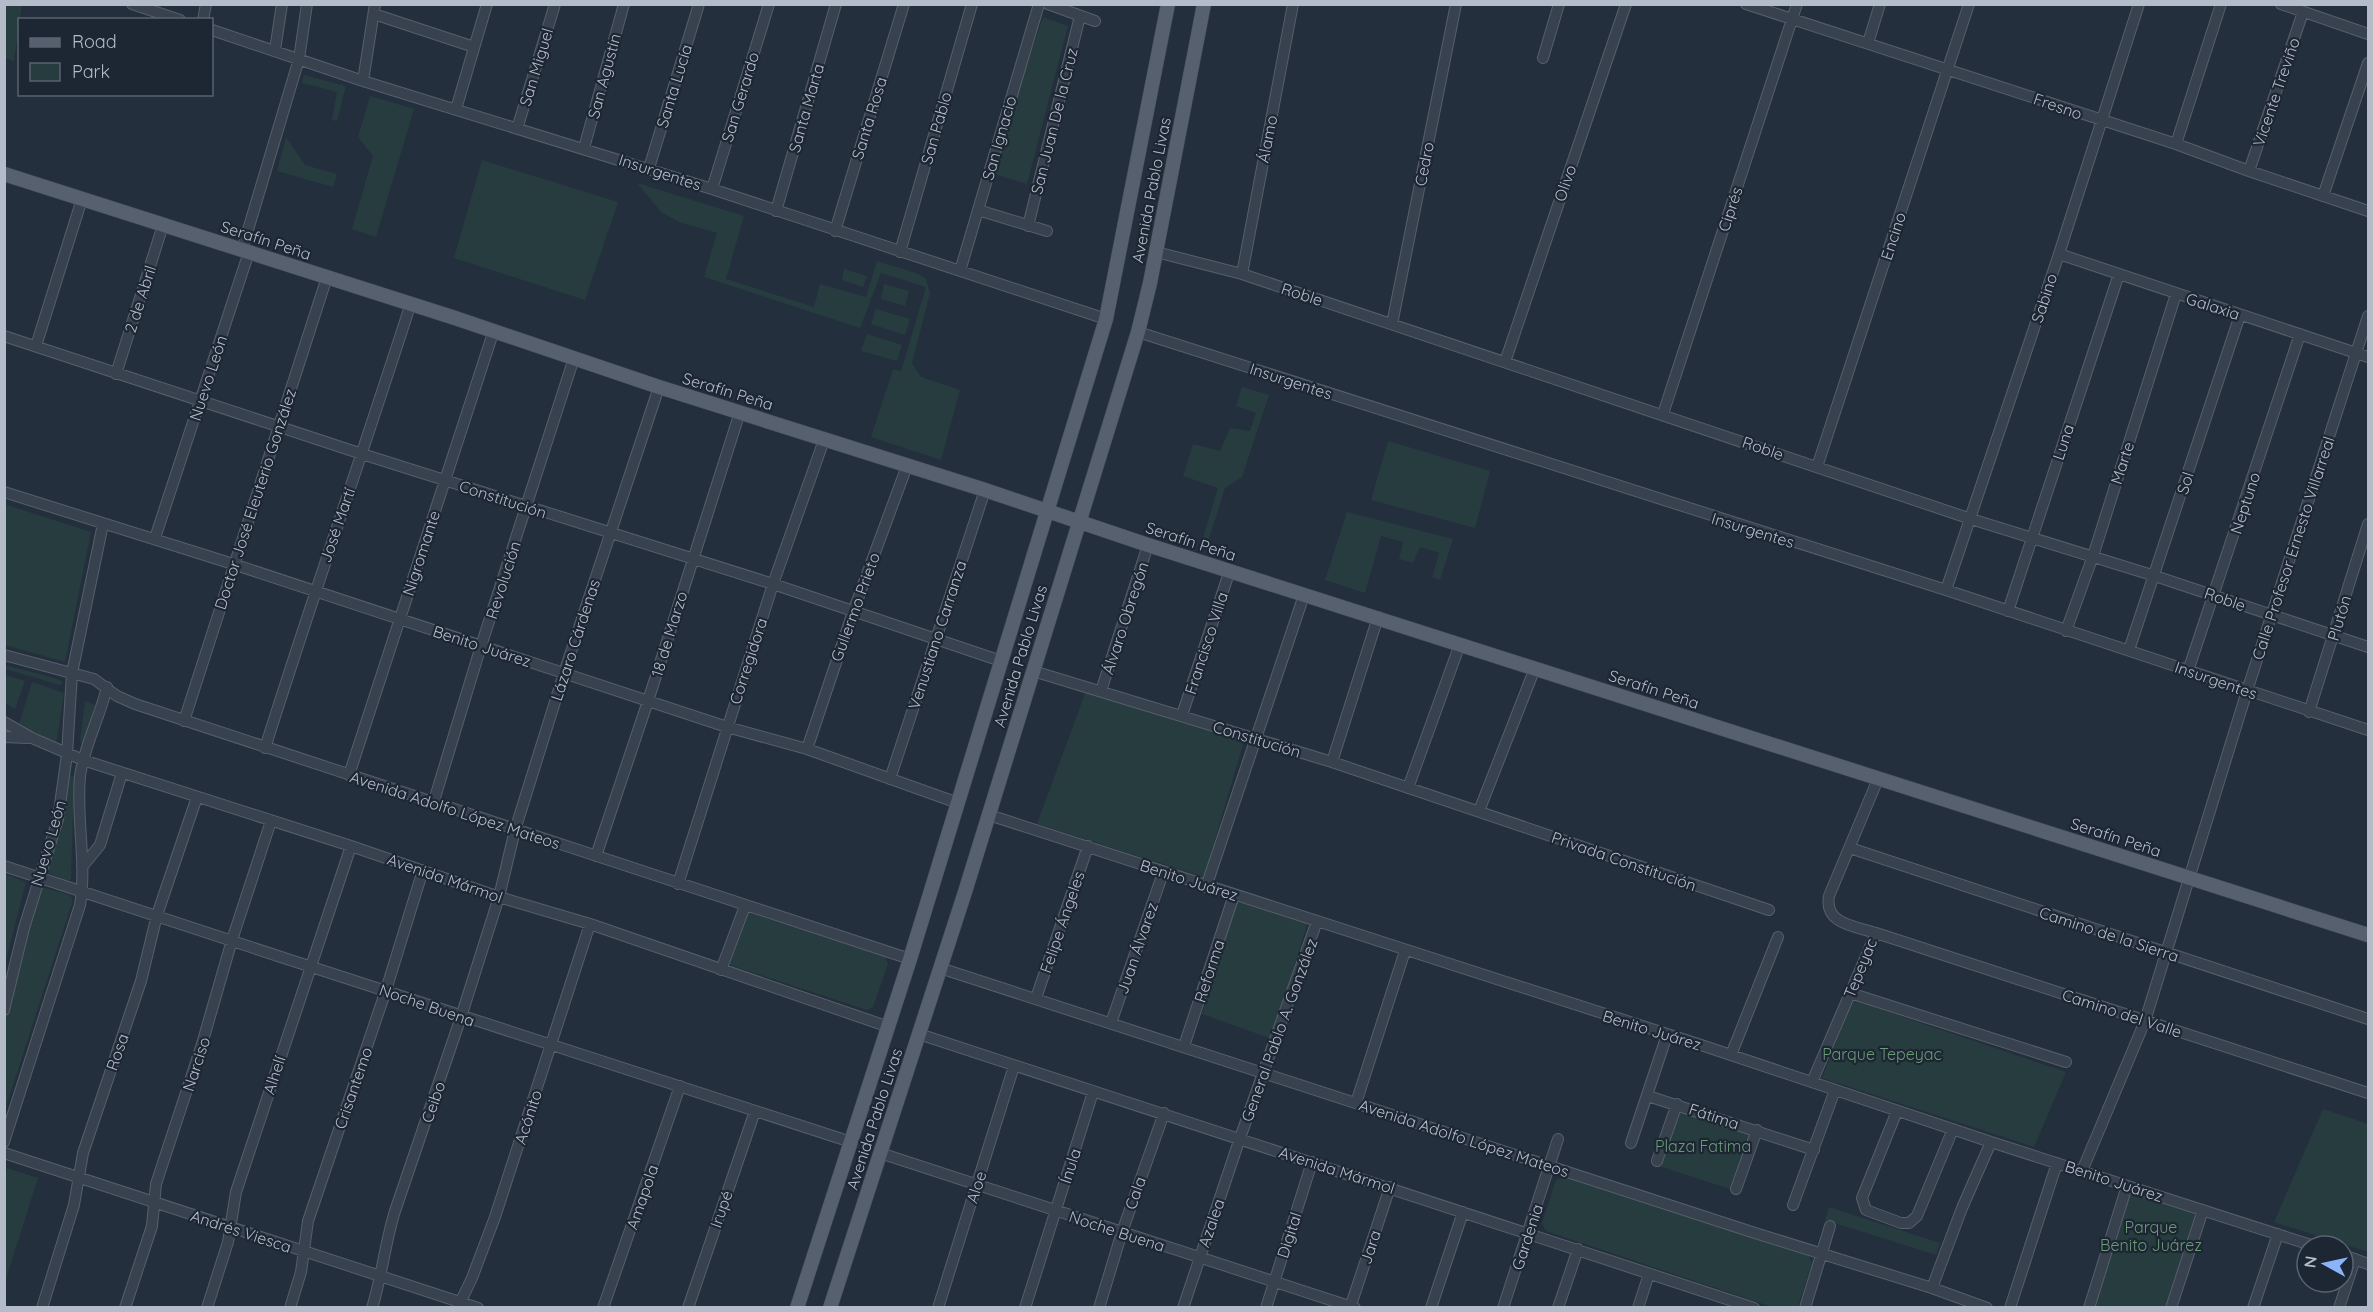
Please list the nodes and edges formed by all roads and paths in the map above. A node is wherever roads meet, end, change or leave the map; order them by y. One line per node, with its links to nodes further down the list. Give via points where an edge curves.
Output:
1 (132, 4): 30 (street)
2 (282, 4): 37 (street)
3 (307, 4): 39 (street, Nuevo León)
4 (487, 4): 36 (street)
5 (555, 4): 45 (street, San Miguel)
6 (624, 4): 47 (street, San Agustín)
7 (699, 4): 48 (street, Santa Lucía)
8 (769, 4): 51 (street, San Gerardo)
9 (836, 4): 55 (street, Santa Marta)
10 (904, 4): 59 (street, Santa Rosa)
11 (972, 4): 62 (street, San Pablo)
12 (1039, 4): 54 (street, San Ignacio)
13 (1048, 4): 29 (street)
14 (1168, 4): 73 (main road, Avenida Pablo Livas)
15 (1204, 4): 63 (main road, Avenida Pablo Livas)
16 (1293, 4): 66 (street, Álamo)
17 (1456, 4): 74 (street, Cedro)
18 (1559, 4): 38 (street)
19 (1626, 4): 83 (street, Olivo)
20 (1746, 4): 31 (street, Fresno)
21 (1797, 4): 31 (street, Ciprés)
22 (1880, 4): 35 (street)
23 (1969, 4): 41 (street, Encino)
24 (2139, 4): 44 (street, Sabino)
25 (2221, 4): 46 (street)
26 (2286, 5): 28 (street)
27 (374, 9): 36 (street); 42 (street)
28 (2303, 12): 34 (street); 49 (street, Vicente Treviño)
29 (1080, 16): 32 (street); 58 (street, San Juan De la Cruz)
30 (174, 18)
31 (1792, 19): 35 (street, Fresno); 88 (street, Ciprés)
32 (1095, 21)
33 (213, 30): 37 (street, Insurgentes)
34 (2368, 34)
35 (1868, 43): 41 (street, Fresno)
36 (474, 48): 43 (street)
37 (275, 50): 39 (street, Insurgentes)
38 (1543, 58)
39 (299, 59): 42 (street, Insurgentes); 61 (street, Nuevo León)
40 (2368, 63): 52 (street)
41 (1948, 69): 44 (street, Fresno); 93 (street, Encino)
42 (363, 81): 43 (street, Insurgentes)
43 (456, 109): 45 (street, Insurgentes)
44 (2101, 121): 46 (street, Fresno); 64 (street, Sabino)
45 (517, 129): 47 (street, Insurgentes)
46 (2176, 144): 49 (street, Fresno)
47 (584, 148): 48 (street, Insurgentes)
48 (649, 168): 51 (street, Insurgentes)
49 (2249, 171): 52 (street, Fresno)
50 (4, 174): 53 (main road, Serafín Peña)
51 (712, 189): 55 (street, Insurgentes)
52 (2323, 196): 56 (street, Fresno)
53 (82, 199): 57 (main road, Serafín Peña); 79 (street)
54 (978, 210): 58 (street); 65 (street, San Ignacio)
55 (776, 211): 59 (street, Insurgentes)
56 (2368, 211)
57 (163, 225): 61 (main road, Serafín Peña); 84 (street, 2 de Abril)
58 (1028, 226): 60 (street)
59 (835, 231): 62 (street, Insurgentes)
60 (1047, 231)
61 (245, 251): 68 (main road, Serafín Peña); 86 (street, Nuevo León)
62 (900, 252): 65 (street, Insurgentes)
63 (1156, 252): 66 (street, Roble); 76 (main road, Avenida Pablo Livas)
64 (2059, 254): 67 (street, Galaxia); 99 (street, Sabino)
65 (960, 270): 73 (street, Insurgentes)
66 (1242, 274): 74 (street, Roble)
67 (2119, 274): 69 (street, Galaxia); 105 (street, Luna)
68 (327, 277): 70 (main road, Serafín Peña); 89 (street, Doctor José Eleuterio González)
69 (2176, 294): 71 (street, Galaxia); 107 (street, Marte)
70 (411, 303): 75 (main road, Serafín Peña); 91 (street, José Martí)
71 (2240, 315): 77 (street, Galaxia); 111 (street, Sol)
72 (2368, 316): 80 (street, Calle Profesor Ernesto Villarreal)
73 (1106, 319): 98 (main road, Avenida Pablo Livas)
74 (1392, 324): 83 (street, Roble)
75 (494, 330): 82 (main road, Serafín Peña); 94 (street, Nigromante)
76 (1138, 332): 100 (main road, Avenida Pablo Livas); 113 (street, Insurgentes)
77 (2300, 334): 80 (street, Galaxia); 116 (street, Neptuno)
78 (4, 336): 79 (street, Constitución)
79 (36, 346): 84 (street, Constitución)
80 (2356, 353): 81 (street, Galaxia); 119 (street, Calle Profesor Ernesto Villarreal)
81 (2368, 357)
82 (574, 358): 85 (main road, Serafín Peña); 97 (street, Revolución)
83 (1505, 362): 88 (street, Roble)
84 (116, 374): 86 (street, Constitución)
85 (659, 387): 87 (main road, Serafín Peña); 103 (street, Lázaro Cárdenas)
86 (201, 401): 89 (street, Constitución); 104 (street, Nuevo León)
87 (740, 412): 90 (main road, Serafín Peña); 108 (street, 18 de Marzo)
88 (1663, 414): 93 (street, Roble)
89 (279, 427): 91 (street, Constitución); 109 (street, Doctor José Eleuterio González)
90 (824, 440): 92 (main road, Serafín Peña); 112 (street, Corregidora)
91 (362, 454): 94 (street, Constitución); 114 (street, José Martí)
92 (907, 466): 95 (main road, Serafín Peña); 118 (street, Gullermo Prieto)
93 (1817, 467): 99 (street, Roble)
94 (445, 480): 97 (street, Constitución); 121 (street, Nigromante)
95 (985, 490): 98 (main road, Serafín Peña); 124 (street, Venustiano Carranza)
96 (4, 492): 101 (street, Benito Juárez)
97 (527, 507): 103 (street, Constitución); 126 (street, Revolución)
98 (1048, 512): 100 (main road, Serafín Peña); 130 (main road, Avenida Pablo Livas)
99 (1971, 519): 105 (street, Roble); 113 (street, Sabino)
100 (1079, 522): 106 (main road, Serafín Peña); 132 (main road, Avenida Pablo Livas)
101 (103, 524): 104 (street, Benito Juárez); 134 (street, Nuevo León)
102 (2368, 525): 123 (street, Plutón)
103 (609, 532): 108 (street, Constitución); 135 (street, Lázaro Cárdenas)
104 (155, 538): 109 (street, Benito Juárez)
105 (2031, 538): 107 (street, Roble); 117 (street, Luna)
106 (1148, 545): 110 (main road, Serafín Peña); 137 (street, Álvaro Obregón)
107 (2093, 556): 111 (street, Roble); 122 (street, Marte)
108 (692, 560): 112 (street, Constitución); 139 (street, 18 de Marzo)
109 (233, 564): 114 (street, Benito Juárez); 142 (street, Doctor José Eleuterio González)
110 (1230, 570): 115 (main road, Serafín Peña); 141 (street, Francisco Villa)
111 (2155, 576): 116 (street, Roble); 128 (street, Sol)
112 (773, 584): 118 (street, Constitución); 144 (street, Corregidora)
113 (1946, 590): 117 (street, Insurgentes)
114 (314, 591): 121 (street, Benito Juárez); 149 (street, José Martí)
115 (1304, 595): 120 (main road, Serafín Peña); 148 (street)
116 (2214, 595): 119 (street, Roble); 133 (street, Neptuno)
117 (2008, 611): 122 (street, Insurgentes)
118 (853, 612): 124 (street, Constitución); 150 (street, Gullermo Prieto)
119 (2271, 616): 123 (street, Roble); 138 (street, Calle Profesor Ernesto Villarreal)
120 (1378, 617): 125 (main road, Serafín Peña); 153 (street)
121 (399, 619): 126 (street, Benito Juárez); 155 (street, Nigromante)
122 (2066, 631): 128 (street, Insurgentes)
123 (2334, 635): 127 (street, Roble); 140 (street, Plutón)
124 (935, 639): 130 (street, Constitución); 157 (street, Venustiano Carranza)
125 (1460, 644): 131 (main road, Serafín Peña); 158 (street)
126 (481, 646): 135 (street, Benito Juárez); 161 (street, Revolución)
127 (2368, 647)
128 (2129, 650): 133 (street, Insurgentes)
129 (4, 655): 134 (street, Avenida Adolfo López Mateos)
130 (1000, 662): 160 (main road, Avenida Pablo Livas)
131 (1535, 668): 156 (main road, Serafín Peña); 162 (street)
132 (1033, 671): 137 (street, Constitución); 163 (main road, Avenida Pablo Livas)
133 (2188, 671): 138 (street, Insurgentes)
134 (72, 673): 136 (street, Avenida Adolfo López Mateos, via 94,678); 151 (street, Nuevo León)
135 (564, 673): 139 (street, Benito Juárez); 165 (street, Lázaro Cárdenas)
136 (106, 687): 142 (street, Avenida Adolfo López Mateos, via 126,701); 152 (street, Nuevo León)
137 (1101, 691): 141 (street, Constitución)
138 (2247, 691): 140 (street, Insurgentes); 175 (street, Calle Profesor Ernesto Villarreal)
139 (648, 701): 144 (street, Benito Juárez); 169 (street, 18 de Marzo)
140 (2309, 712): 145 (street, Insurgentes)
141 (1182, 715): 148 (street, Constitución)
142 (184, 721): 149 (street, Avenida Adolfo López Mateos)
143 (4, 722): 147 (street, Avenida Mármol)
144 (727, 727): 150 (street, Benito Juárez); 176 (street, Corregidora)
145 (2368, 730)
146 (4, 737): 147 (street)
147 (32, 738): 151 (street, Avenida Mármol)
148 (1255, 739): 153 (street, Constitución); 177 (street)
149 (265, 748): 155 (street, Avenida Adolfo López Mateos)
150 (807, 749): 157 (street, Benito Juárez)
151 (67, 754): 152 (street, Avenida Mármol); 174 (street, Nuevo León, via 58,819)
152 (83, 760): 154 (street, Avenida Mármol); 171 (street, Nuevo León)
153 (1332, 762): 158 (street, Constitución)
154 (122, 773): 159 (street, Avenida Mármol); 171 (street, via 103,839)
155 (350, 775): 161 (street, Avenida Adolfo López Mateos)
156 (1878, 778): 168 (street, Tepeyac); 175 (main road, Serafín Peña)
157 (890, 779): 160 (street, Benito Juárez)
158 (1408, 788): 162 (street, Constitución)
159 (197, 797): 164 (street, Avenida Mármol); 183 (street, Rosa)
160 (958, 803): 192 (main road, Avenida Pablo Livas)
161 (433, 804): 165 (street, Avenida Adolfo López Mateos)
162 (1479, 811): 182 (street, Privada Constitución)
163 (989, 815): 167 (street, Benito Juárez); 194 (main road, Avenida Pablo Livas)
164 (271, 821): 166 (street, Avenida Mármol); 189 (street, Narciso)
165 (515, 830): 169 (street, Avenida Adolfo López Mateos); 180 (street, Lázaro Cárdenas)
166 (351, 846): 172 (street, Avenida Mármol); 193 (street, Alhelí)
167 (1088, 846): 173 (street, Benito Juárez); 198 (street, Felipe Ángeles)
168 (1850, 848): 186 (street, Tepeyac, via 1829,896 1828,910 1839,921); 191 (street, Camino de la Sierra)
169 (596, 856): 176 (street, Avenida Adolfo López Mateos)
170 (4, 866): 174 (street, Noche Buena)
171 (82, 867): 178 (street, Nuevo León)
172 (423, 870): 180 (street, Avenida Mármol); 196 (street, Crisantemo)
173 (1163, 873): 177 (street, Benito Juárez); 203 (street, Juan Álvarez)
174 (39, 877): 178 (street, Noche Buena); 199 (street, Nuevo León)
175 (2189, 878): 187 (main road, Serafín Peña); 191 (street, Calle Profesor Ernesto Villarreal)
176 (678, 884): 181 (street, Avenida Adolfo López Mateos)
177 (1206, 887): 179 (street, Benito Juárez)
178 (82, 891): 183 (street, Noche Buena); 228 (street, Nuevo León, via 75,924)
179 (1234, 895): 184 (street, Benito Juárez); 208 (street, Reforma)
180 (499, 897): 185 (street, Avenida Mármol); 200 (street, Ceibo)
181 (745, 906): 192 (street, Avenida Adolfo López Mateos); 195 (street)
182 (1769, 910)
183 (157, 915): 189 (street, Noche Buena); 240 (street, Rosa, via 141,981 83,1153)
184 (1317, 921): 190 (street, Benito Juárez); 212 (street, General Pablo A. González)
185 (590, 924): 195 (street, Avenida Mármol); 207 (street, Acónito)
186 (1875, 933): 197 (street, Tepeyac); 202 (street, Camino del Valle)
187 (2368, 934)
188 (1778, 937): 209 (street)
189 (232, 940): 193 (street, Noche Buena); 245 (street, Narciso, via 156,1185)
190 (1405, 951): 206 (street, Benito Juárez); 219 (street)
191 (2166, 953): 201 (street, Camino de la Sierra); 202 (street, Calle Profesor Ernesto Villarreal)
192 (910, 959): 204 (main road, Avenida Pablo Livas)
193 (310, 966): 196 (street, Noche Buena); 251 (street, Alhelí, via 236,1192)
194 (940, 968): 198 (street, Avenida Adolfo López Mateos); 205 (main road, Avenida Pablo Livas)
195 (721, 970): 204 (street, Avenida Mármol)
196 (386, 990): 200 (street, Noche Buena); 257 (street, Crisantemo, via 308,1221)
197 (1850, 993): 210 (street); 213 (street, Tepeyac)
198 (1036, 998): 203 (street, Avenida Adolfo López Mateos)
199 (4, 1010)
200 (461, 1017): 207 (street, Noche Buena); 263 (street, Ceibo, via 395,1211)
201 (2368, 1019)
202 (2145, 1020): 217 (street, Camino del Valle); 239 (street, Calle Profesor Ernesto Villarreal)
203 (1111, 1023): 208 (street, Avenida Adolfo López Mateos)
204 (889, 1027): 229 (main road, Avenida Pablo Livas)
205 (919, 1034): 211 (street, Avenida Mármol); 234 (main road, Avenida Pablo Livas)
206 (1667, 1035): 209 (street, Benito Juárez); 218 (street)
207 (552, 1044): 214 (street, Noche Buena); 267 (street, Acónito, via 495,1216)
208 (1184, 1046): 212 (street, Avenida Adolfo López Mateos)
209 (1731, 1055): 213 (street, Benito Juárez)
210 (2066, 1062)
211 (1014, 1066): 216 (street, Avenida Mármol); 241 (street, Aloe)
212 (1263, 1071): 219 (street, Avenida Adolfo López Mateos); 226 (street, General Pablo A. González)
213 (1812, 1082): 215 (street, Benito Juárez)
214 (680, 1086): 221 (street, Noche Buena); 275 (street, Amapola)
215 (1835, 1090): 222 (street, Benito Juárez); 232 (street)
216 (1093, 1092): 223 (street, Avenida Mármol); 247 (street, Ínula)
217 (2368, 1093)
218 (1648, 1096): 220 (street, Fátima); 231 (street)
219 (1356, 1103): 238 (street, Avenida Adolfo López Mateos)
220 (1677, 1104): 225 (street, Fátima); 235 (street)
221 (755, 1111): 229 (street, Noche Buena); 276 (street, Irupé)
222 (1898, 1111): 224 (street, Benito Juárez); 224 (street, via 1863,1191 1863,1204 1866,1210 1901,1223 1909,1223 1917,1216)
223 (1164, 1113): 226 (street, Avenida Mármol); 252 (street, Cala)
224 (1953, 1129): 230 (street, Benito Juárez)
225 (1757, 1130): 232 (street, Fátima); 244 (street)
226 (1240, 1138): 236 (street, Avenida Mármol); 259 (street, Azalea)
227 (1558, 1139): 238 (street, Gardenia)
228 (4, 1142)
229 (851, 1142): 277 (main road, Avenida Pablo Livas)
230 (1991, 1142): 237 (street, Benito Juárez); 265 (street)
231 (1631, 1143)
232 (1814, 1150): 246 (street)
233 (4, 1153): 240 (street, Andrés Viesca)
234 (880, 1153): 241 (street, Noche Buena); 278 (main road, Avenida Pablo Livas)
235 (1657, 1161)
236 (1312, 1162): 243 (street, Avenida Mármol); 264 (street, Digital)
237 (2057, 1163): 239 (street, Benito Juárez); 291 (street)
238 (1550, 1166): 253 (street, Gardenia); 258 (street, Avenida Adolfo López Mateos)
239 (2082, 1171): 242 (street, Benito Juárez)
240 (79, 1179): 245 (street, Andrés Viesca); 269 (street, Rosa)
241 (976, 1184): 247 (street, Noche Buena); 279 (street, Aloe)
242 (2127, 1186): 248 (street, Benito Juárez); 292 (street)
243 (1390, 1187): 249 (street, Avenida Mármol); 268 (street, Jara)
244 (1736, 1189)
245 (155, 1203): 251 (street, Andrés Viesca); 270 (street, Narciso, via 147,1244)
246 (1793, 1205)
247 (1055, 1210): 252 (street, Noche Buena); 280 (street, Ínula)
248 (2203, 1210): 254 (street, Benito Juárez); 293 (street)
249 (1462, 1212): 253 (street, Avenida Mármol); 284 (street)
250 (1830, 1226): 258 (street)
251 (231, 1228): 257 (street, Andrés Viesca); 271 (street, Alhelí)
252 (1122, 1232): 259 (street, Noche Buena); 281 (street, Cala)
253 (1529, 1233): 256 (street, Avenida Mármol); 285 (street, Gardenia)
254 (2278, 1234): 255 (street, Benito Juárez); 294 (street)
255 (2295, 1240)
256 (1578, 1249): 262 (street, Avenida Mármol); 286 (street)
257 (303, 1251): 263 (street, Andrés Viesca); 272 (street, Crisantemo, via 302,1272)
258 (1822, 1254): 265 (street, Avenida Adolfo López Mateos); 289 (street)
259 (1199, 1257): 264 (street, Noche Buena); 282 (street, Azalea)
260 (2355, 1259): 261 (street)
261 (2368, 1264)
262 (1649, 1274): 266 (street, Avenida Mármol); 287 (street)
263 (381, 1277): 267 (street, Andrés Viesca); 273 (street, Ceibo)
264 (1274, 1282): 268 (street, Noche Buena); 283 (street, Digital)
265 (1932, 1288): 290 (street, Avenida Adolfo López Mateos)
266 (1721, 1303): 288 (street, Avenida Mármol)
267 (459, 1305): 274 (street, Andrés Viesca)
268 (1352, 1307)
269 (42, 1308)
270 (125, 1308)
271 (207, 1308)
272 (290, 1308)
273 (372, 1308)
274 (478, 1308)
275 (603, 1308)
276 (688, 1308)
277 (797, 1308)
278 (830, 1308)
279 (938, 1308)
280 (1024, 1308)
281 (1099, 1308)
282 (1183, 1308)
283 (1266, 1308)
284 (1431, 1308)
285 (1503, 1308)
286 (1558, 1308)
287 (1638, 1308)
288 (1754, 1308)
289 (1805, 1308)
290 (1987, 1308)
291 (2010, 1308)
292 (2089, 1308)
293 (2171, 1308)
294 (2253, 1308)

